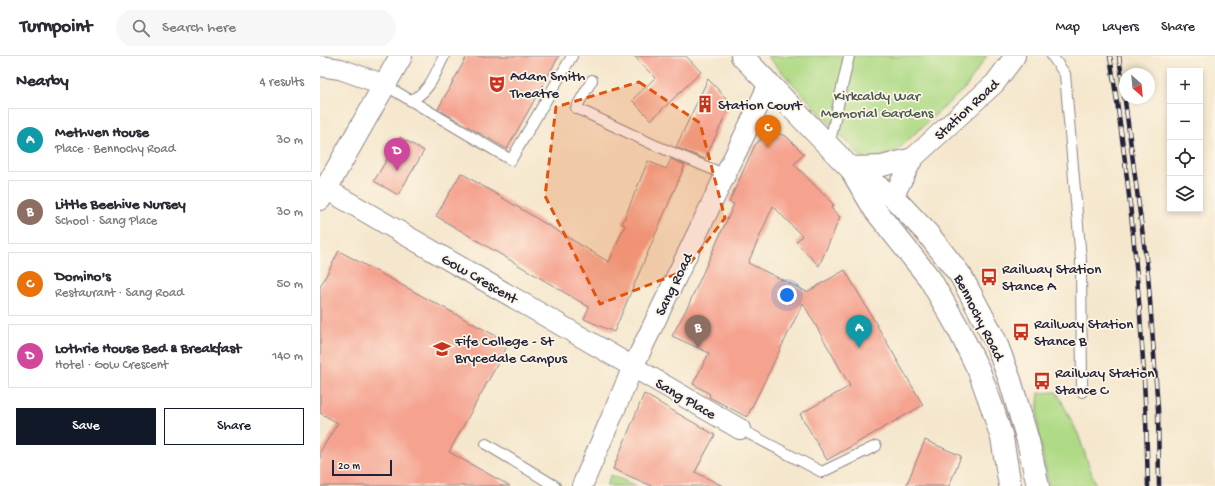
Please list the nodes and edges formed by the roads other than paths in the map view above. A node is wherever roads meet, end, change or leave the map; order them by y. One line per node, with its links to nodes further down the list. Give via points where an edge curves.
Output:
1 (401, 56): 11 (main road)
2 (444, 56): 12 (lane, via 426,90 419,97)
3 (572, 56): 12 (lane, via 511,160)
4 (742, 56): 10 (main road, Bennochy Road)
5 (849, 56): 13 (lane)
6 (1015, 56): 14 (street, Station Road, via 995,83)
7 (1052, 56): 20 (lane, via 1065,74 1081,260)
8 (320, 66): 11 (street, via 340,69)
9 (592, 80): 16 (lane, via 576,108)
10 (769, 84): 13 (main road, Bennochy Road); 16 (street, Sang Road)
11 (385, 85): 12 (lane); 17 (main road)
12 (410, 100)
13 (829, 146): 15 (main road, Bennochy Road)
14 (913, 158): 15 (street, Station Road, via 882,166); 18 (street, Station Road)
15 (849, 167): 18 (main road, Bennochy Road); 26 (main road, Bennochy Road, via 875,210 930,279 958,328 979,371 992,407 1002,438)
16 (726, 175): 19 (street, Sang Road)
17 (323, 194): 19 (street, Gow Crescent)
18 (893, 197): 27 (main road, Bennochy Road, via 933,240 961,276 976,302 995,340 1010,380)
19 (633, 367): 21 (street, Sang Place); 25 (street, Sang Road)
20 (1082, 392)
21 (740, 429): 23 (lane, via 822,472)
22 (486, 444): 24 (lane)
23 (876, 446)
24 (555, 486)
25 (582, 486)
26 (1010, 486)
27 (1038, 486)

